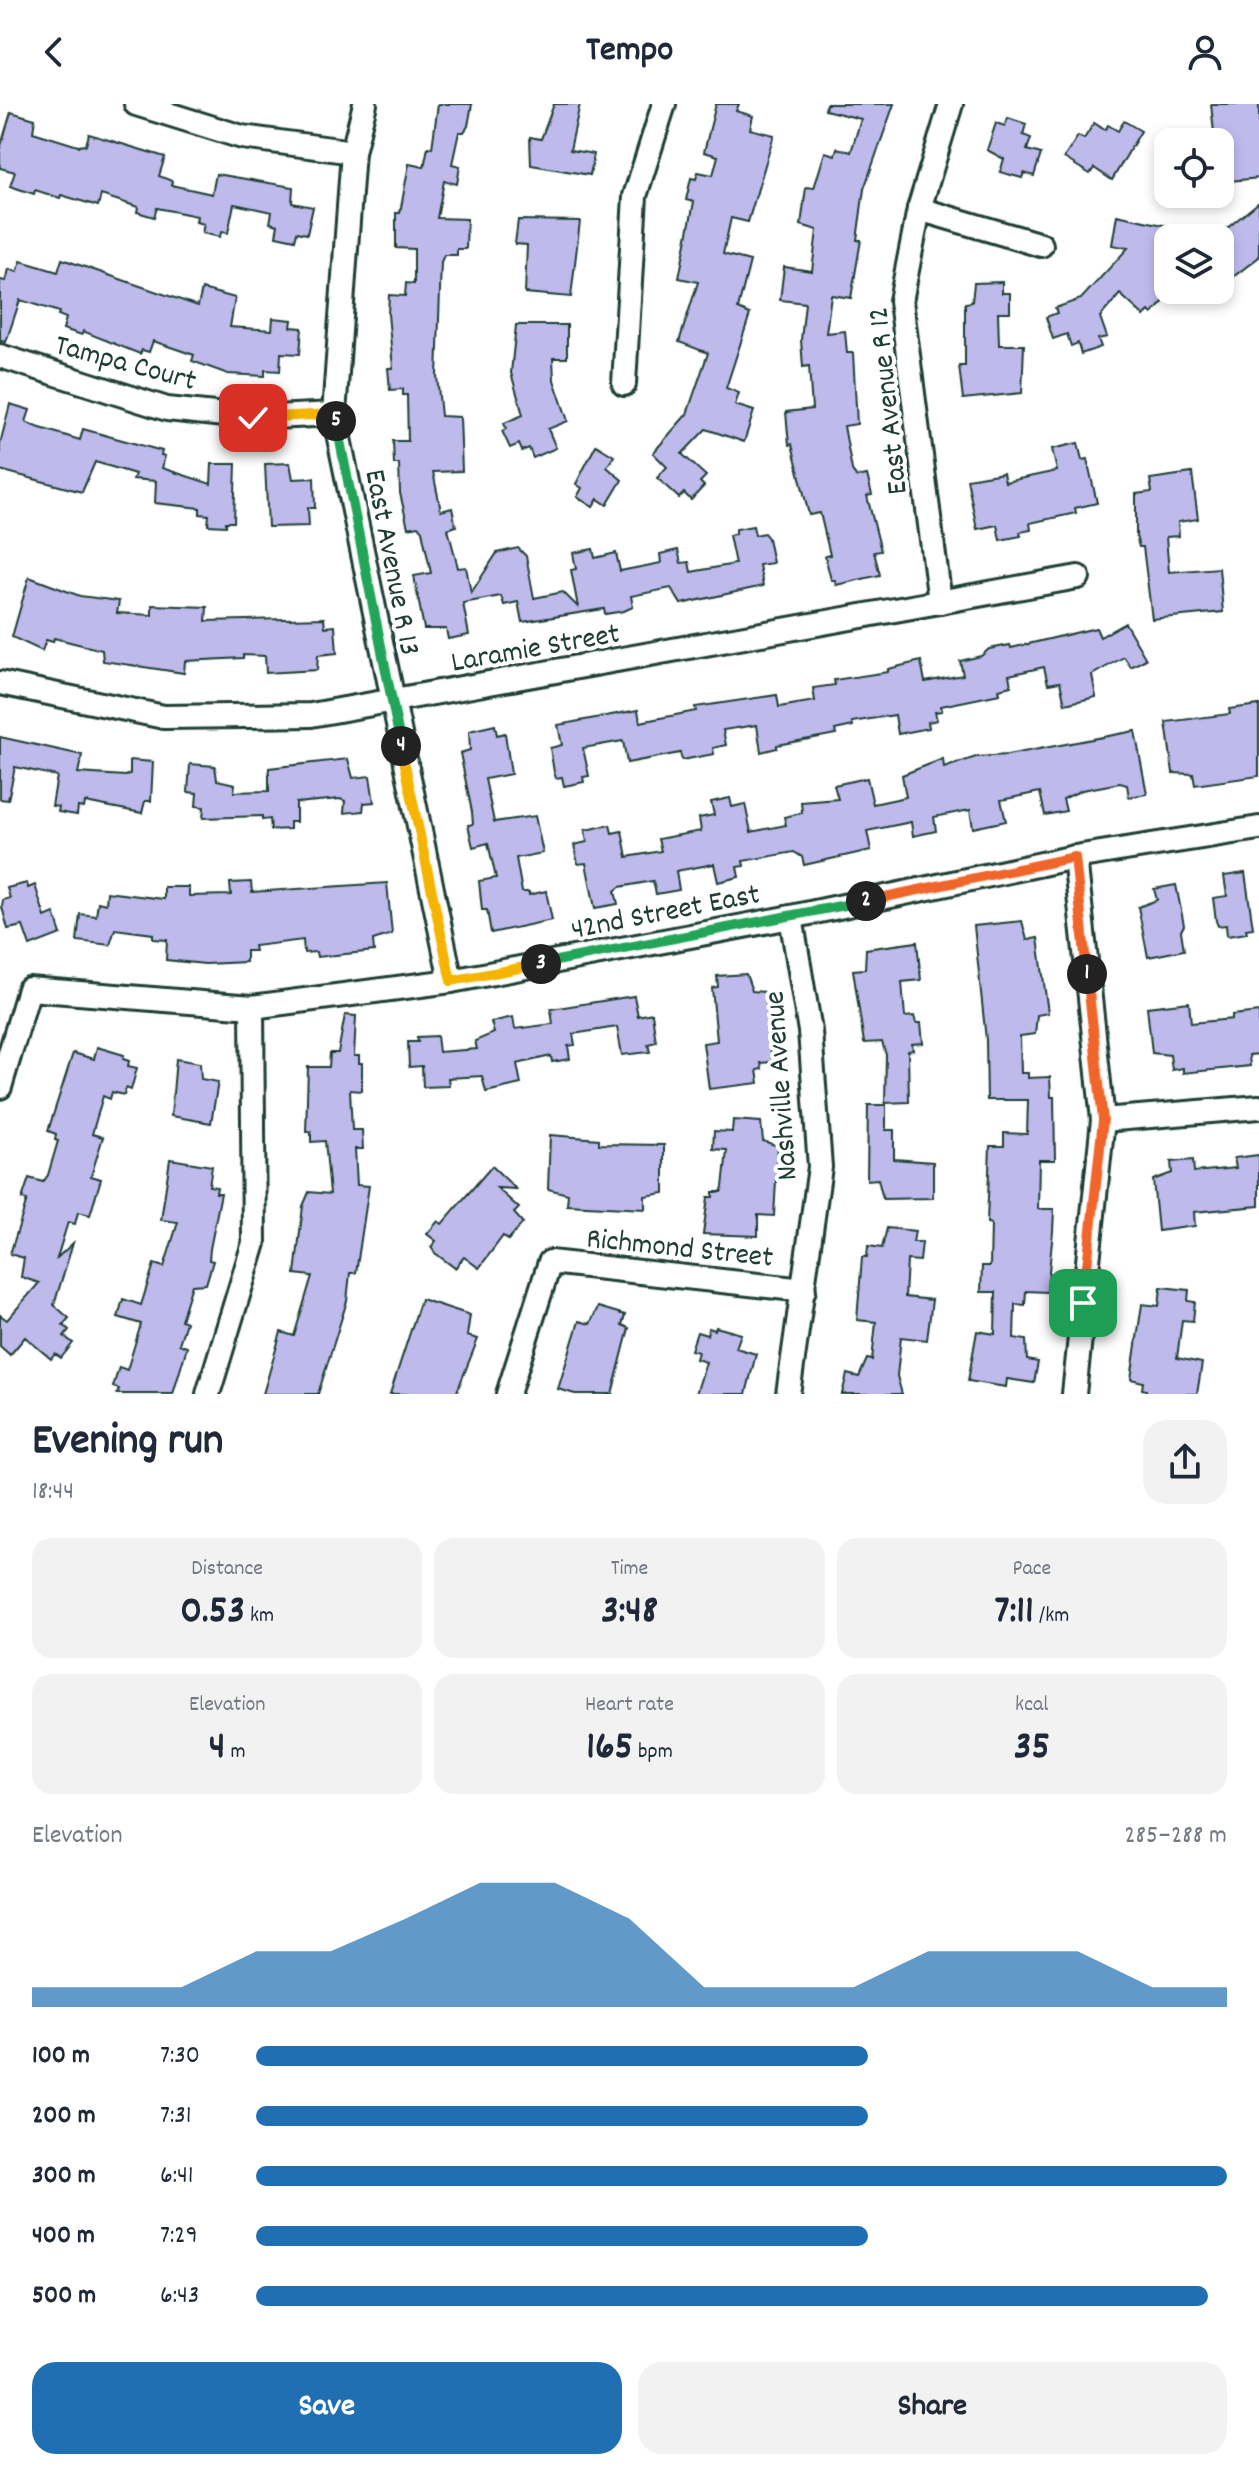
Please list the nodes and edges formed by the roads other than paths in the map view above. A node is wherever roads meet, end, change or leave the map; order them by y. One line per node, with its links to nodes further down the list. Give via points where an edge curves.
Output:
1 (136, 104): 5 (street, via 242,137)
2 (365, 104): 5 (street, East Avenue R 13)
3 (664, 104): 9 (street, via 635,196)
4 (951, 104): 6 (street, East Avenue R 12)
5 (353, 152): 10 (street, East Avenue R 13)
6 (919, 209): 7 (street); 12 (street, East Avenue R 12, via 901,301)
7 (1041, 245)
8 (0, 356): 10 (street, Tampa Court, via 167,409 253,418)
9 (624, 384)
10 (334, 414): 14 (street, East Avenue R 13)
11 (1078, 577): 12 (street, Laramie Street)
12 (940, 602): 14 (street, Laramie Street)
13 (0, 683): 14 (street, Laramie Street, via 164,717 311,715)
14 (391, 702): 18 (street, East Avenue R 13)
15 (1259, 828): 16 (street, 42nd Street East)
16 (1075, 857): 17 (street, 42nd Street East); 22 (street)
17 (791, 917): 18 (street, 42nd Street East); 23 (street, Nashville Avenue, via 810,1031 820,1167)
18 (451, 981): 19 (street, 42nd Street East)
19 (252, 1007): 20 (street, 42nd Street East, via 29,989); 24 (street, via 254,1243)
20 (0, 1087)
21 (1259, 1107): 22 (street)
22 (1103, 1120): 27 (street)
23 (804, 1290): 25 (street, Richmond Street, via 550,1262); 26 (street, Nashville Avenue)
24 (208, 1394)
25 (508, 1394)
26 (788, 1394)
27 (1074, 1394)

